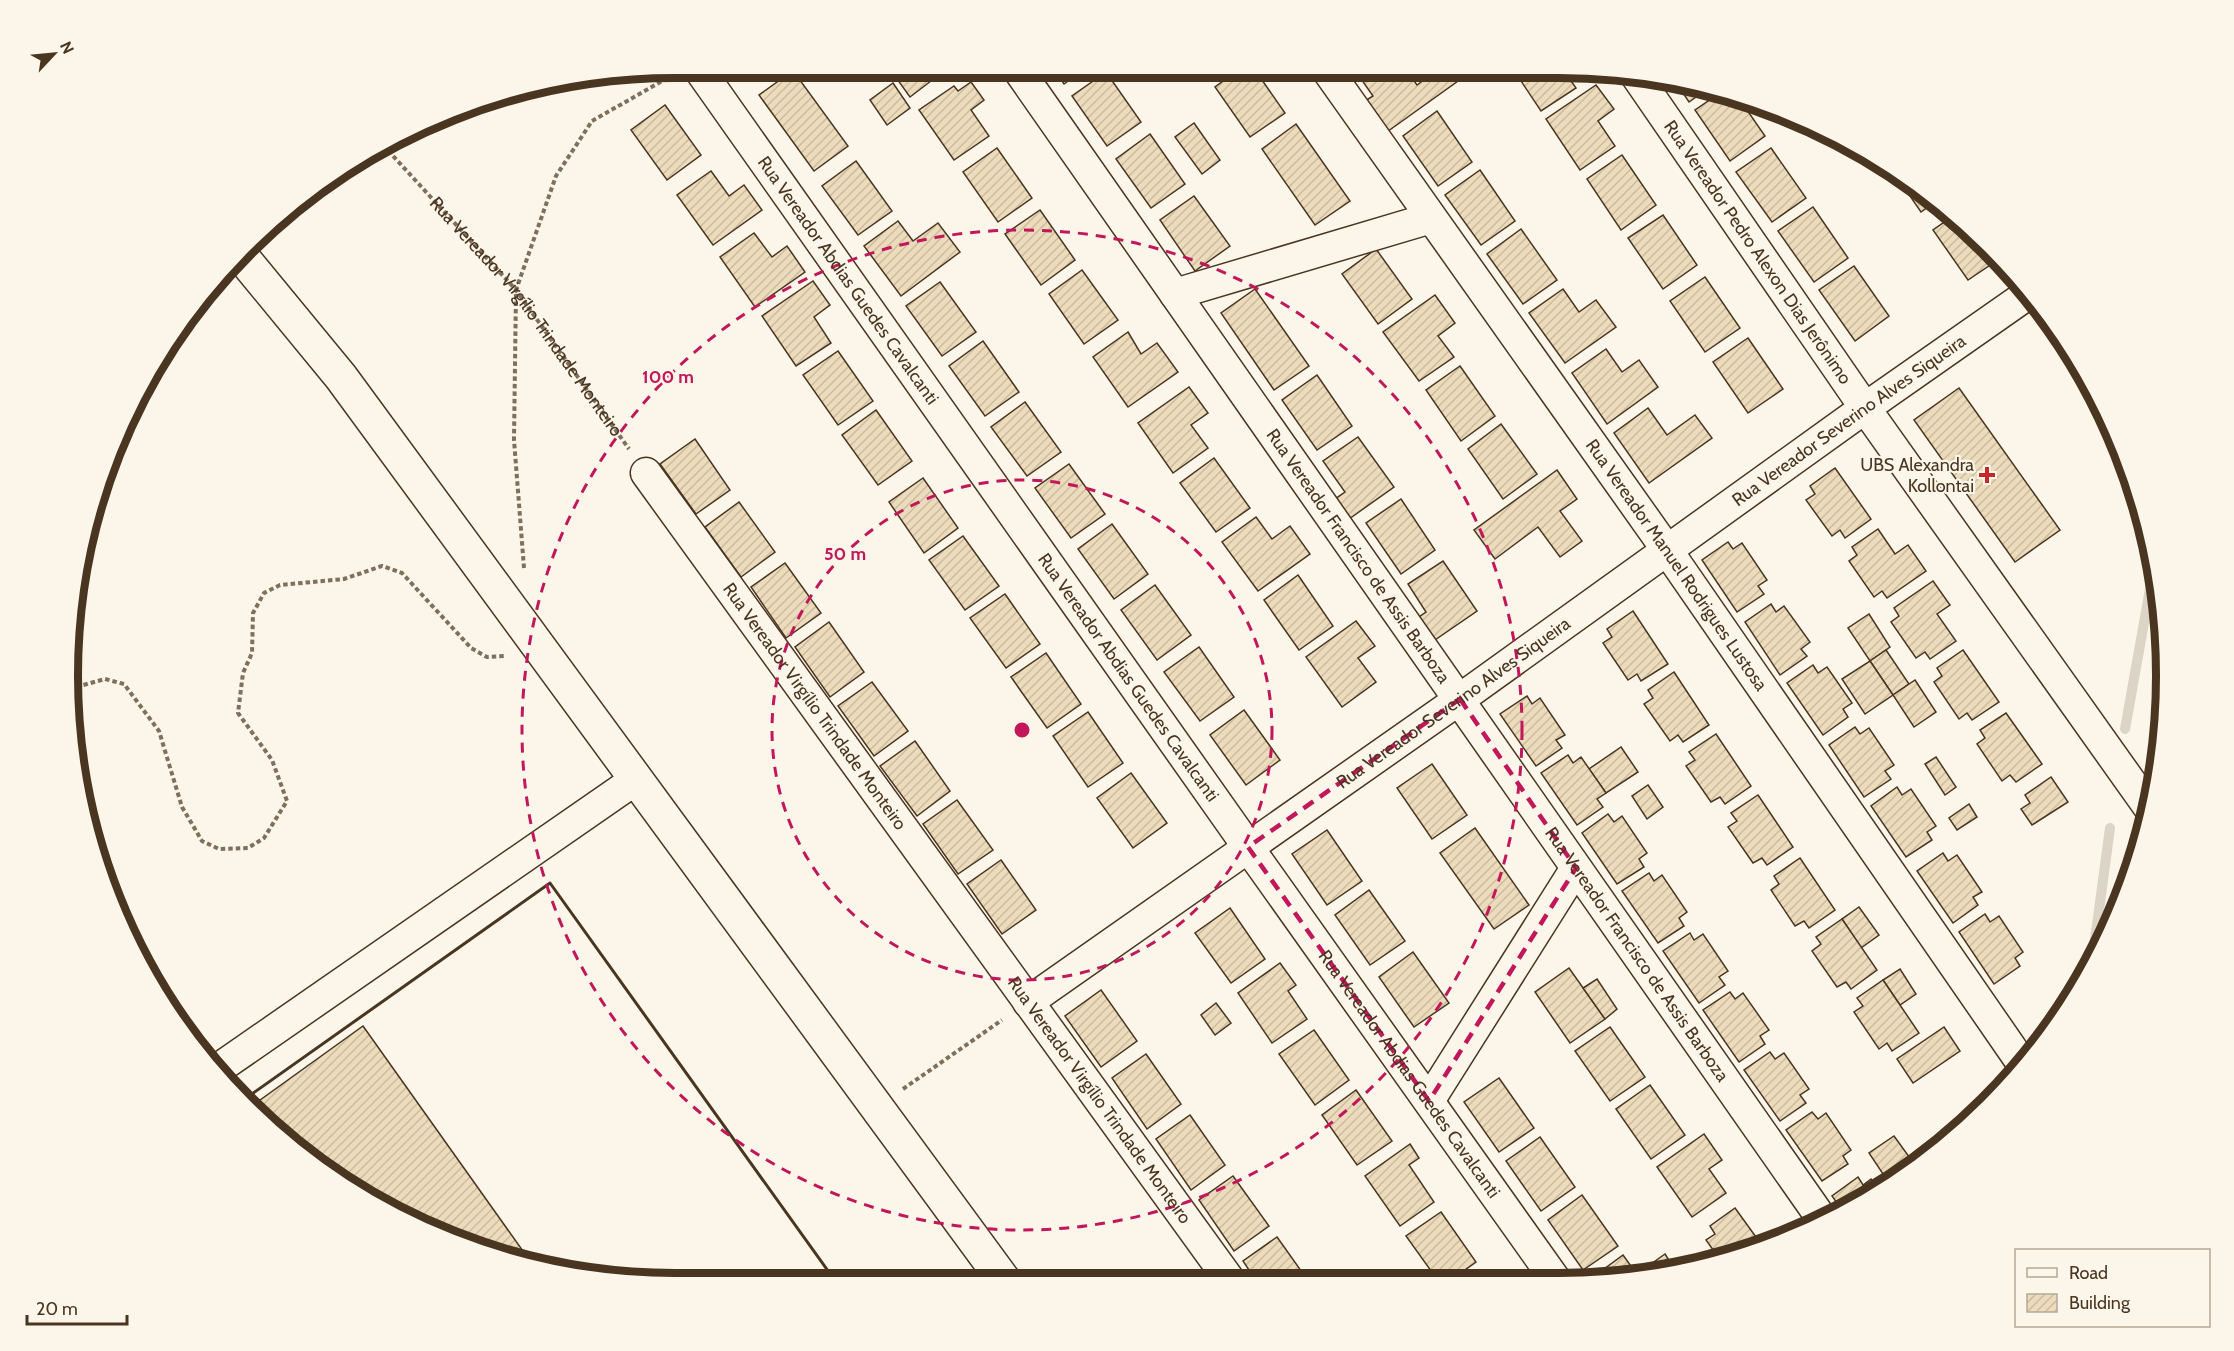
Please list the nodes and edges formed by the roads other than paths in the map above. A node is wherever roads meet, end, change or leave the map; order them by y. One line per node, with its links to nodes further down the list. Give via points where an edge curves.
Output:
1 (705, 78): 15 (street, Rua Vereador Abdias Guedes Cavalcanti)
2 (1024, 78): 7 (street, Rua Vereador Francisco de Assis Barboza)
3 (1333, 78): 5 (street, Rua Vereador Manuel Rodrigues Lustosa)
4 (1642, 84): 9 (street, Rua Vereador Pedro Alexon Dias Jerônimo)
5 (1431, 218): 7 (street); 11 (street, Rua Vereador Manuel Rodrigues Lustosa)
6 (246, 261): 13 (main road, via 341,377)
7 (1175, 294): 12 (street, Rua Vereador Francisco de Assis Barboza)
8 (2022, 298): 9 (street, Rua Vereador Severino Alves Siqueira)
9 (1865, 408): 11 (street, Rua Vereador Severino Alves Siqueira); 14 (street, Rua Vereador Pedro Alexon Dias Jerônimo)
10 (646, 473): 17 (street, Rua Vereador Virgílio Trindade Monteiro)
11 (1666, 550): 12 (street, Rua Vereador Severino Alves Siqueira); 18 (street, Rua Vereador Manuel Rodrigues Lustosa)
12 (1460, 699): 15 (street, Rua Vereador Severino Alves Siqueira); 16 (street, Rua Vereador Francisco de Assis Barboza)
13 (635, 780): 19 (street); 22 (main road)
14 (2143, 800)
15 (1248, 847): 17 (street, Rua Vereador Severino Alves Siqueira); 20 (street, Rua Vereador Abdias Guedes Cavalcanti)
16 (1576, 868): 20 (street); 21 (street, Rua Vereador Francisco de Assis Barboza)
17 (1028, 1002): 23 (street, Rua Vereador Virgílio Trindade Monteiro)
18 (2018, 1057)
19 (223, 1065)
20 (1429, 1101): 24 (street, Rua Vereador Abdias Guedes Cavalcanti)
21 (1817, 1214)
22 (998, 1273)
23 (1224, 1273)
24 (1551, 1273)

